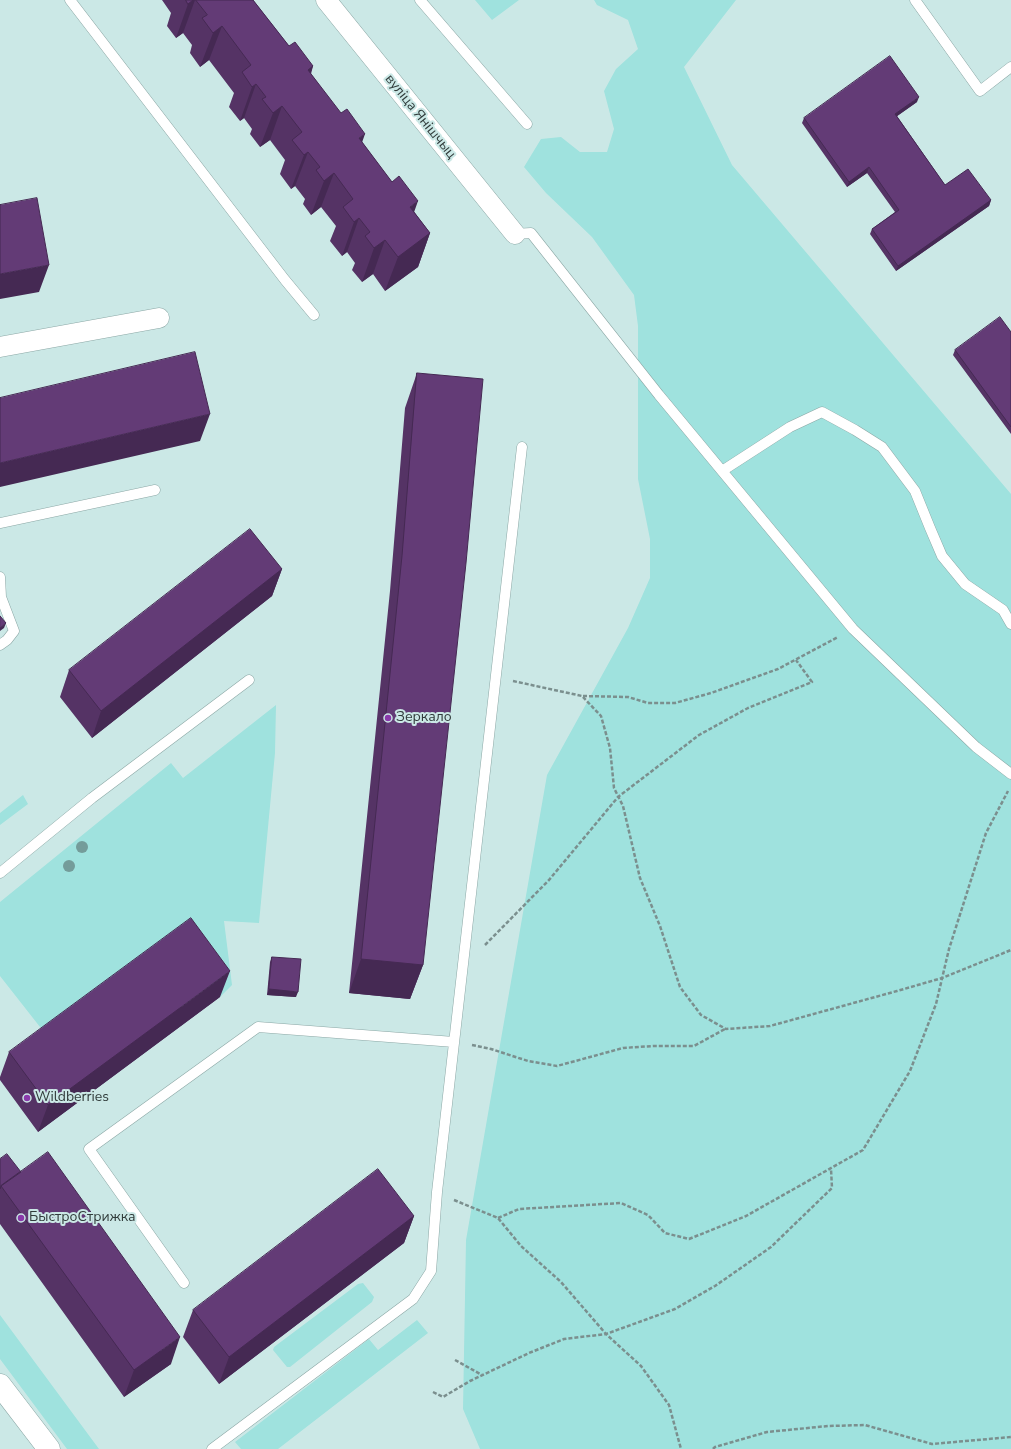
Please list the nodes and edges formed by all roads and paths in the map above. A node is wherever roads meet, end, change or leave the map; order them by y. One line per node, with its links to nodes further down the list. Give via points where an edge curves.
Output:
1 (70, 0): 8 (lane)
2 (326, 0): 7 (street, вуліца Янішчыц)
3 (420, 0): 6 (lane)
4 (915, 0): 5 (lane, via 980,91)
5 (1011, 68)
6 (527, 124)
7 (515, 234): 12 (lane, via 531,233)
8 (314, 315)
9 (159, 318): 10 (street)
10 (0, 347)
11 (522, 447): 21 (lane)
12 (722, 471): 17 (lane, via 790,426 822,412 882,448 915,491 942,556 965,584 1003,610); 18 (lane)
13 (155, 490): 14 (lane)
14 (0, 523)
15 (0, 577): 16 (lane)
16 (0, 584): 19 (lane, via 1,597 14,631)
17 (1011, 624)
18 (853, 629): 20 (path); 24 (lane, via 976,747)
19 (0, 646)
20 (796, 660): 23 (path, via 711,693 675,703 648,703 628,697); 26 (path, via 812,682 748,708 699,735)
21 (496, 677): 23 (path); 29 (lane)
22 (249, 680): 27 (lane, via 92,798)
23 (582, 696): 26 (path, via 601,716 610,748 614,788)
24 (1011, 774)
25 (1011, 786): 30 (path, via 986,833)
26 (618, 797): 29 (path, via 549,880 489,942); 31 (path, via 623,806 640,878 660,926 680,988 701,1015)
27 (0, 873)
28 (1011, 950): 30 (path)
29 (463, 961): 32 (lane)
30 (942, 978): 31 (path, via 770,1026); 33 (path, via 936,1004 910,1071 863,1150)
31 (726, 1029): 32 (path, via 694,1046 623,1048 557,1066 528,1061 491,1048)
32 (454, 1042): 34 (lane); 36 (lane, via 258,1027 89,1149)
33 (831, 1169): 35 (path, via 746,1216 689,1239 665,1233 648,1215 621,1203 519,1209); 37 (path, via 832,1188 771,1247 715,1286 675,1309)
34 (436, 1192): 35 (path); 44 (lane, via 431,1271 413,1299)
35 (498, 1218): 37 (path, via 521,1246 561,1282)
36 (184, 1283)
37 (606, 1334): 39 (path, via 564,1339); 45 (path, via 641,1366 669,1405)
38 (455, 1360): 39 (path)
39 (482, 1375): 41 (path, via 443,1397)
40 (0, 1385): 43 (street)
41 (433, 1392)
42 (1011, 1437): 46 (path, via 932,1444 865,1425 836,1426 767,1432)
43 (49, 1449)
44 (212, 1449)
45 (682, 1449)
46 (713, 1449)

